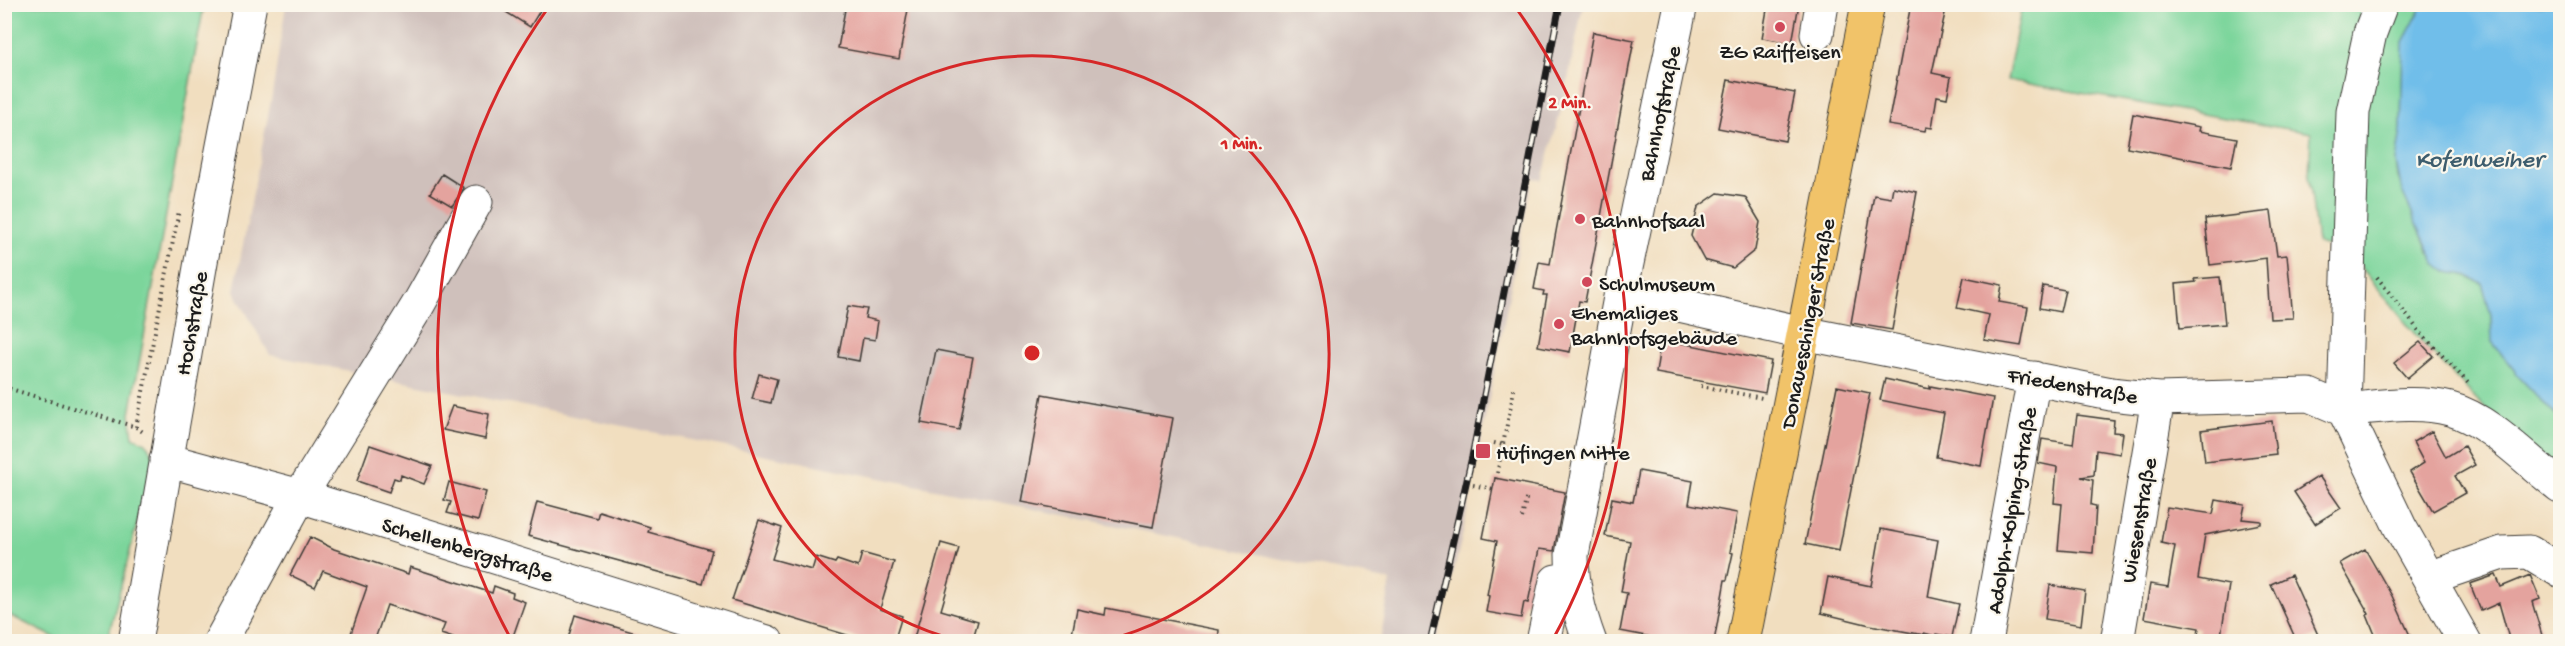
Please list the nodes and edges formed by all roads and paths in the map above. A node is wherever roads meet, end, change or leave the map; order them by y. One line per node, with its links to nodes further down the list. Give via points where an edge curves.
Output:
1 (250, 4): 21 (street, Hochstraße)
2 (1681, 4): 8 (street, Bahnhofstraße)
3 (1868, 4): 9 (main road, Donaueschinger Straße)
4 (2381, 4): 17 (street, via 2370,33 2353,112)
5 (476, 202): 27 (street, via 418,305)
6 (179, 210): 18 (path)
7 (2375, 273): 13 (path, via 2419,331)
8 (1621, 292): 9 (street); 31 (street, Bahnhofstraße, via 1576,525)
9 (1803, 333): 10 (street, Friedenstraße); 16 (main road, Donaueschinger Straße)
10 (2034, 378): 15 (street, Friedenstraße); 39 (street, Adolph-Kolping-Straße)
11 (1515, 385): 20 (path)
12 (1701, 386): 16 (path)
13 (2471, 386)
14 (4, 387): 18 (path)
15 (2158, 399): 17 (street, Friedenstraße, via 2309,395); 40 (street, Wiesenstraße)
16 (1790, 404): 38 (main road, Donaueschinger Straße)
17 (2344, 410): 24 (street, via 2416,405 2451,409 2482,423); 30 (street)
18 (136, 427): 21 (path)
19 (1494, 444): 20 (path)
20 (1503, 445): 22 (path)
21 (167, 453): 27 (street, Schellenbergstraße); 33 (street, Hochstraße)
22 (1496, 479)
23 (1473, 485): 25 (path)
24 (2560, 486)
25 (1492, 489)
26 (1527, 495): 28 (path)
27 (300, 496): 32 (street, Schellenbergstraße); 34 (street)
28 (1522, 519)
29 (2560, 571): 30 (street, via 2529,552 2502,553)
30 (2429, 578): 41 (street)
31 (1572, 580): 36 (street, via 1556,581); 37 (street, Bahnhofstraße)
32 (733, 636): 35 (street, Schellenbergstraße)
33 (135, 642)
34 (220, 642)
35 (767, 642)
36 (1543, 642)
37 (1590, 642)
38 (1743, 642)
39 (1986, 642)
40 (2117, 642)
41 (2465, 642)

